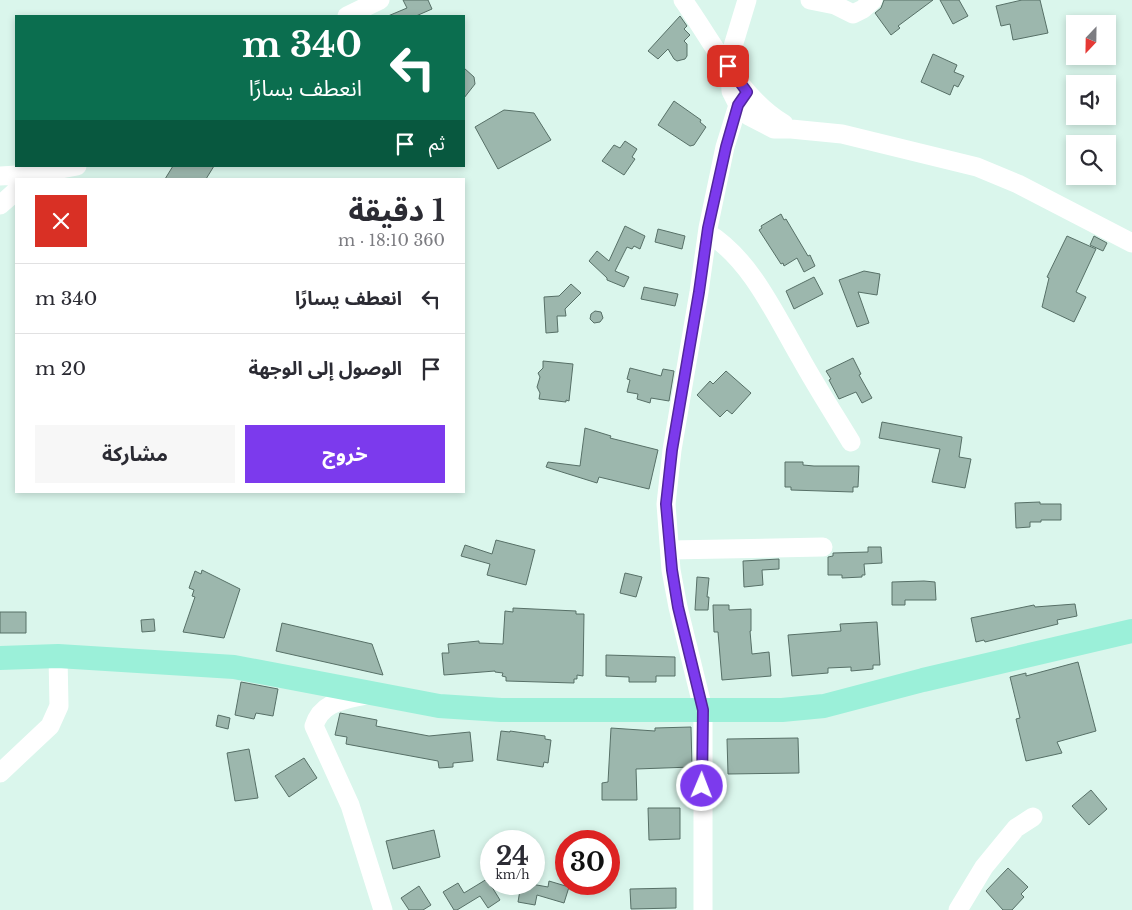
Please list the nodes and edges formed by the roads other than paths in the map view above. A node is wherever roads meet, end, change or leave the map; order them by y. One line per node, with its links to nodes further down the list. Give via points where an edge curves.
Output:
1 (380, 0): 6 (street)
2 (683, 0): 7 (street)
3 (747, 0): 7 (street)
4 (810, 0): 5 (street, via 835,5 853,14)
5 (873, 0)
6 (349, 15)
7 (729, 69): 8 (street, via 731,91)
8 (742, 99): 14 (street, via 721,166); 15 (street, via 749,116 774,129 842,134 977,167 1018,184)
9 (73, 167): 11 (street)
10 (0, 176): 11 (street)
11 (33, 177)
12 (15, 192): 13 (street)
13 (0, 205)
14 (708, 233): 16 (street, via 739,258 774,310); 18 (street, via 672,450 666,504)
15 (1132, 243)
16 (851, 442)
17 (824, 547): 18 (street)
18 (670, 550): 23 (street, via 678,607)
19 (1132, 631): 23 (main road, via 824,706 782,710)
20 (58, 656): 21 (main road); 22 (main road, via 234,667); 24 (street, via 59,706 50,726)
21 (0, 658)
22 (372, 694): 23 (main road, via 439,706 501,710); 26 (street, via 332,704 317,716 314,726 350,805)
23 (703, 710): 27 (street)
24 (0, 772)
25 (1033, 817): 28 (street, via 1016,828 984,867)
26 (383, 910)
27 (703, 910)
28 (958, 910)

